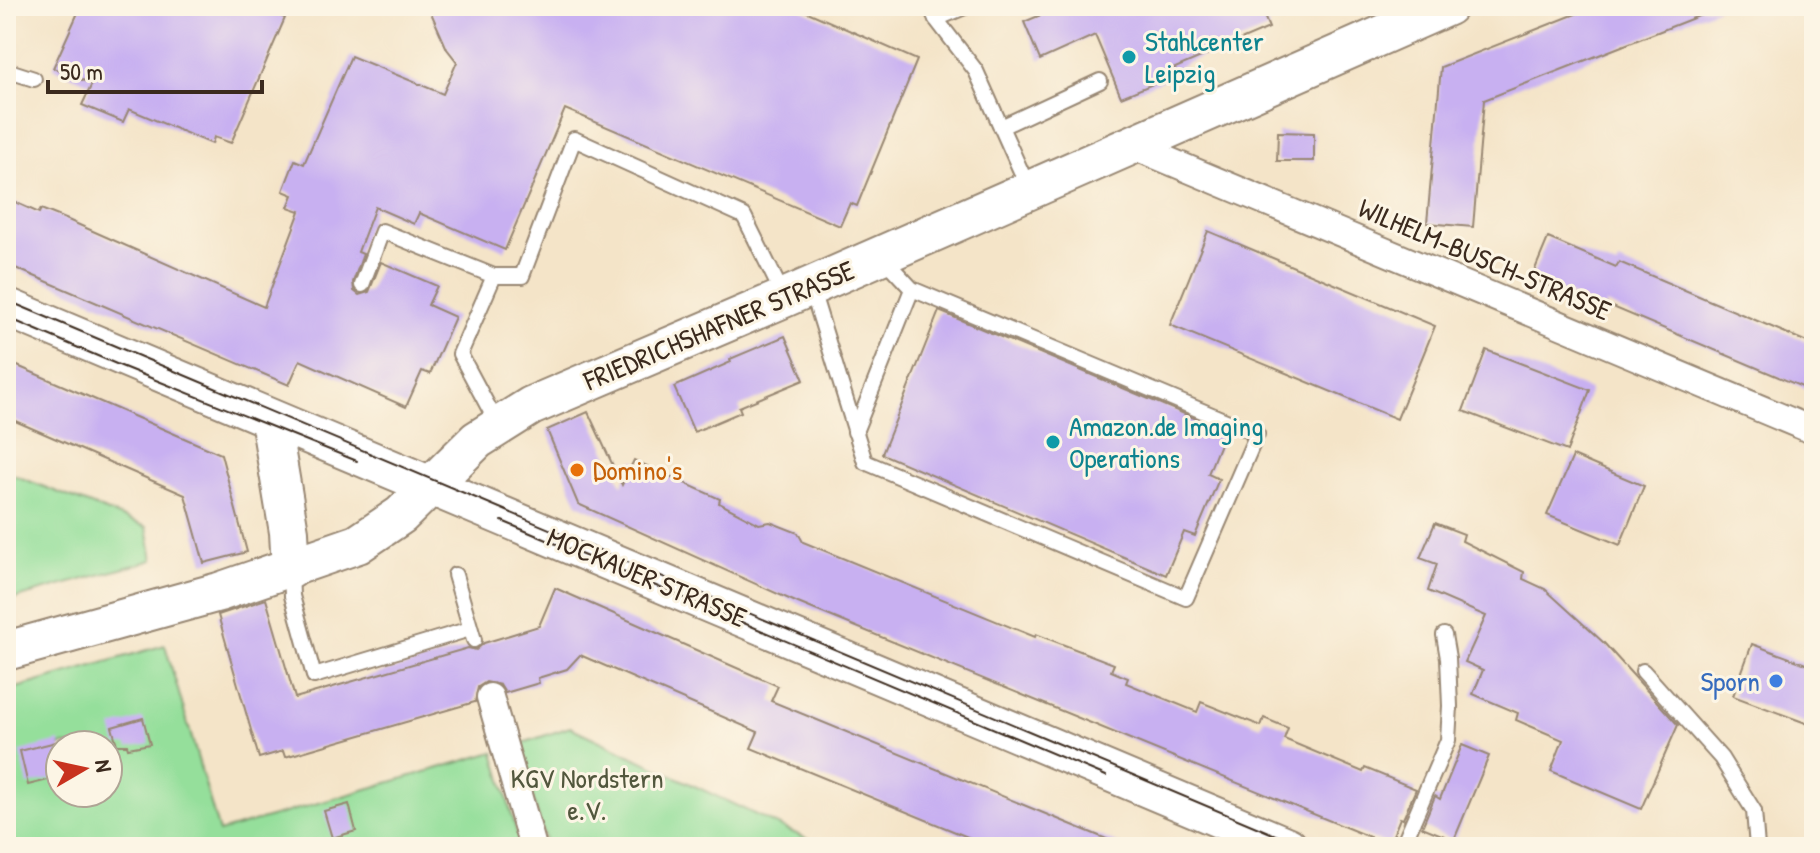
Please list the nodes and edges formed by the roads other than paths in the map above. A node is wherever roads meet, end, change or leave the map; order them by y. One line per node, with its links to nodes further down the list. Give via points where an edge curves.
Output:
1 (967, 6): 3 (lane)
2 (1448, 6): 8 (main road, FRIEDRICHSHAFNER STRASSE)
3 (933, 13): 7 (lane, via 976,71)
4 (6, 70): 5 (lane)
5 (34, 79)
6 (1100, 81): 7 (lane)
7 (1001, 127): 9 (lane)
8 (1131, 145): 9 (main road, FRIEDRICHSHAFNER STRASSE); 18 (street, WILHELM-BUSCH-STRASSE)
9 (1028, 189): 10 (main road, FRIEDRICHSHAFNER STRASSE)
10 (880, 255): 13 (lane); 14 (main road, FRIEDRICHSHAFNER STRASSE)
11 (494, 276): 12 (lane, via 382,231); 14 (lane, via 522,276 574,139 744,216); 17 (lane, via 460,354)
12 (362, 285)
13 (912, 289): 19 (lane); 19 (lane, via 1257,434 1186,598 865,462)
14 (797, 292): 17 (main road, FRIEDRICHSHAFNER STRASSE, via 544,400); 19 (lane)
15 (6, 307): 16 (main road, MOCKAUER STRASSE)
16 (270, 419): 20 (main road, MOCKAUER STRASSE); 21 (main road)
17 (498, 426): 20 (main road, FRIEDRICHSHAFNER STRASSE)
18 (1814, 431)
19 (855, 432)
20 (432, 486): 21 (main road, FRIEDRICHSHAFNER STRASSE, via 389,525 358,544); 28 (main road, MOCKAUER STRASSE)
21 (291, 569): 22 (lane, via 292,596 314,676 472,635); 24 (main road, FRIEDRICHSHAFNER STRASSE)
22 (455, 575)
23 (1444, 635): 29 (lane, via 1448,740)
24 (6, 651)
25 (1643, 671): 30 (lane, via 1721,758 1754,811)
26 (490, 697): 27 (street)
27 (533, 847)
28 (1288, 847)
29 (1402, 847)
30 (1757, 847)

